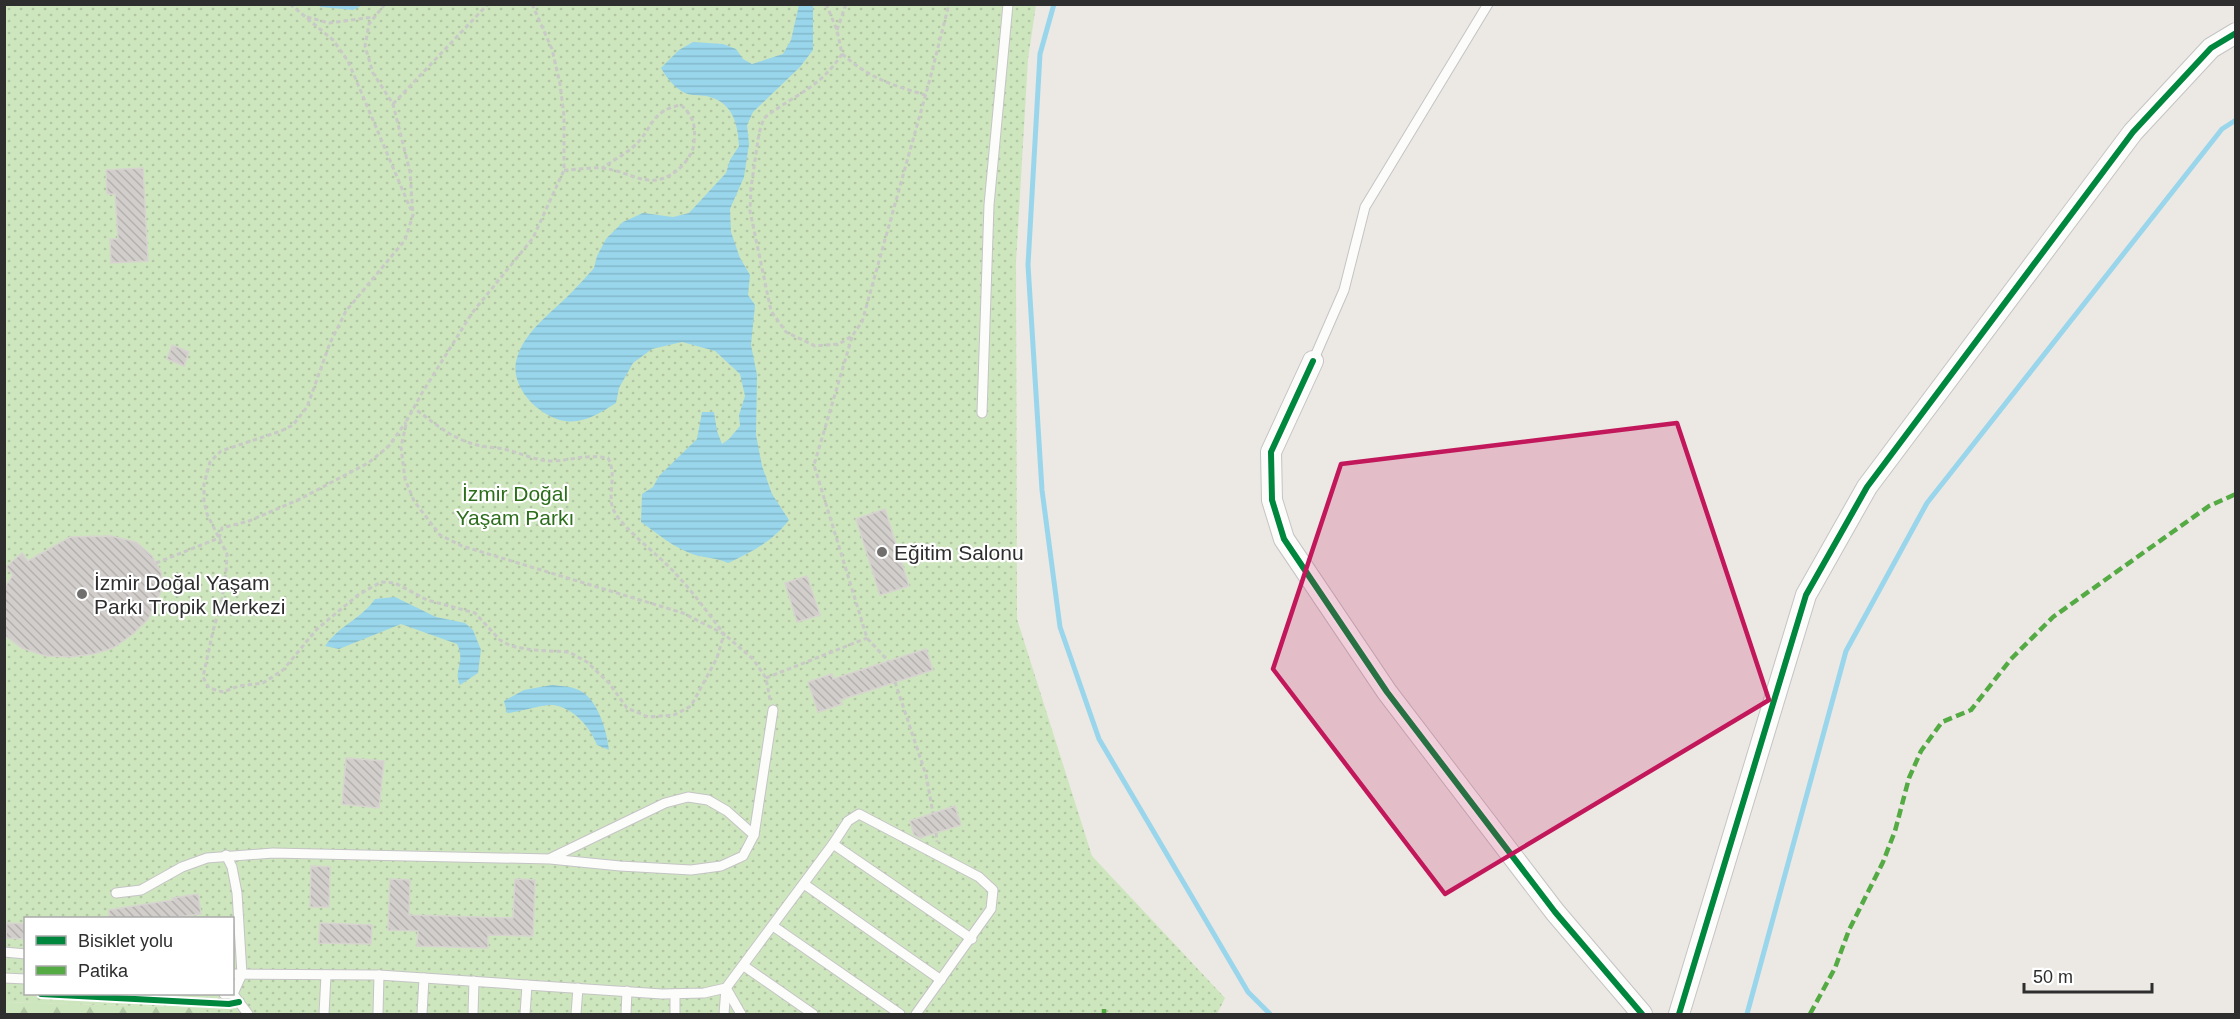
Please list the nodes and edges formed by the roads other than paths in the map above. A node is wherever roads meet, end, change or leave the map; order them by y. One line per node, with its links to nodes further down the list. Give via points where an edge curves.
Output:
1 (1008, 4): 5 (lane, via 989,205)
2 (1488, 4): 4 (lane, via 1365,207 1344,290)
3 (2235, 33): 48 (street, via 2211,48 2133,132 1867,487 1806,595)
4 (1313, 361): 47 (street, via 1271,452 1272,500 1284,539 1387,692 1555,912)
5 (982, 413)
6 (772, 710): 7 (lane)
7 (754, 835): 10 (lane, via 742,856 721,866 691,870); 10 (lane, via 708,800 688,797 665,803)
8 (833, 844): 11 (lane); 14 (lane); 14 (lane, via 848,821 858,814 979,877 993,890 991,909)
9 (226, 855): 10 (lane, via 324,853); 12 (lane, via 182,867 141,890); 18 (lane, via 237,893)
10 (550, 859)
11 (804, 884): 13 (lane); 24 (lane)
12 (116, 893)
13 (773, 926): 17 (lane); 45 (lane)
14 (972, 939): 24 (lane)
15 (4, 952): 16 (lane)
16 (24, 954)
17 (744, 966): 28 (lane); 44 (lane)
18 (237, 974): 19 (lane); 29 (lane)
19 (326, 975): 20 (lane); 34 (lane)
20 (379, 975): 22 (lane); 35 (lane)
21 (4, 978): 23 (lane)
22 (424, 978): 25 (lane); 36 (lane)
23 (24, 979)
24 (941, 980): 46 (lane)
25 (474, 981): 26 (lane); 37 (lane)
26 (527, 985): 27 (lane); 38 (lane)
27 (578, 988): 30 (lane); 39 (lane)
28 (726, 988): 31 (lane); 42 (lane); 43 (lane)
29 (234, 989)
30 (627, 992): 31 (lane); 40 (lane)
31 (675, 994): 41 (lane)
32 (234, 995): 33 (lane)
33 (248, 1014)
34 (324, 1014)
35 (378, 1014)
36 (422, 1014)
37 (473, 1014)
38 (525, 1014)
39 (576, 1014)
40 (626, 1014)
41 (675, 1014)
42 (724, 1014)
43 (741, 1014)
44 (813, 1014)
45 (900, 1014)
46 (916, 1014)
47 (1642, 1014)
48 (1679, 1014)

